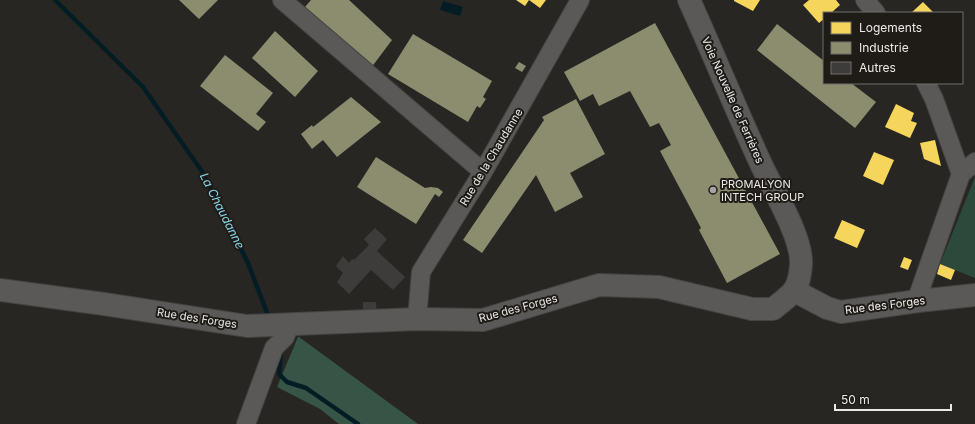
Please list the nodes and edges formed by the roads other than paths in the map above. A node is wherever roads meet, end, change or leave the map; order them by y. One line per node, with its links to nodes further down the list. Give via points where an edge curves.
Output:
1 (282, 0): 8 (street)
2 (580, 0): 8 (street, Rue de la Chaudanne)
3 (690, 0): 11 (street, Voie Nouvelle de Ferrières, via 796,238 801,264)
4 (865, 0): 5 (street)
5 (875, 12)
6 (926, 84): 9 (street)
7 (975, 162): 9 (street)
8 (483, 172): 14 (street, Rue de la Chaudanne, via 421,272)
9 (961, 174): 13 (street)
10 (0, 290): 15 (street, Rue des Forges)
11 (795, 291): 13 (street, Rue des Forges, via 827,308 841,312); 14 (street, Rue des Forges, via 773,309 752,308 659,288 599,285 482,320)
12 (975, 295): 13 (street, Rue des Forges)
13 (918, 301)
14 (417, 319): 15 (street, Rue des Forges)
15 (282, 333): 16 (street)
16 (246, 424)

